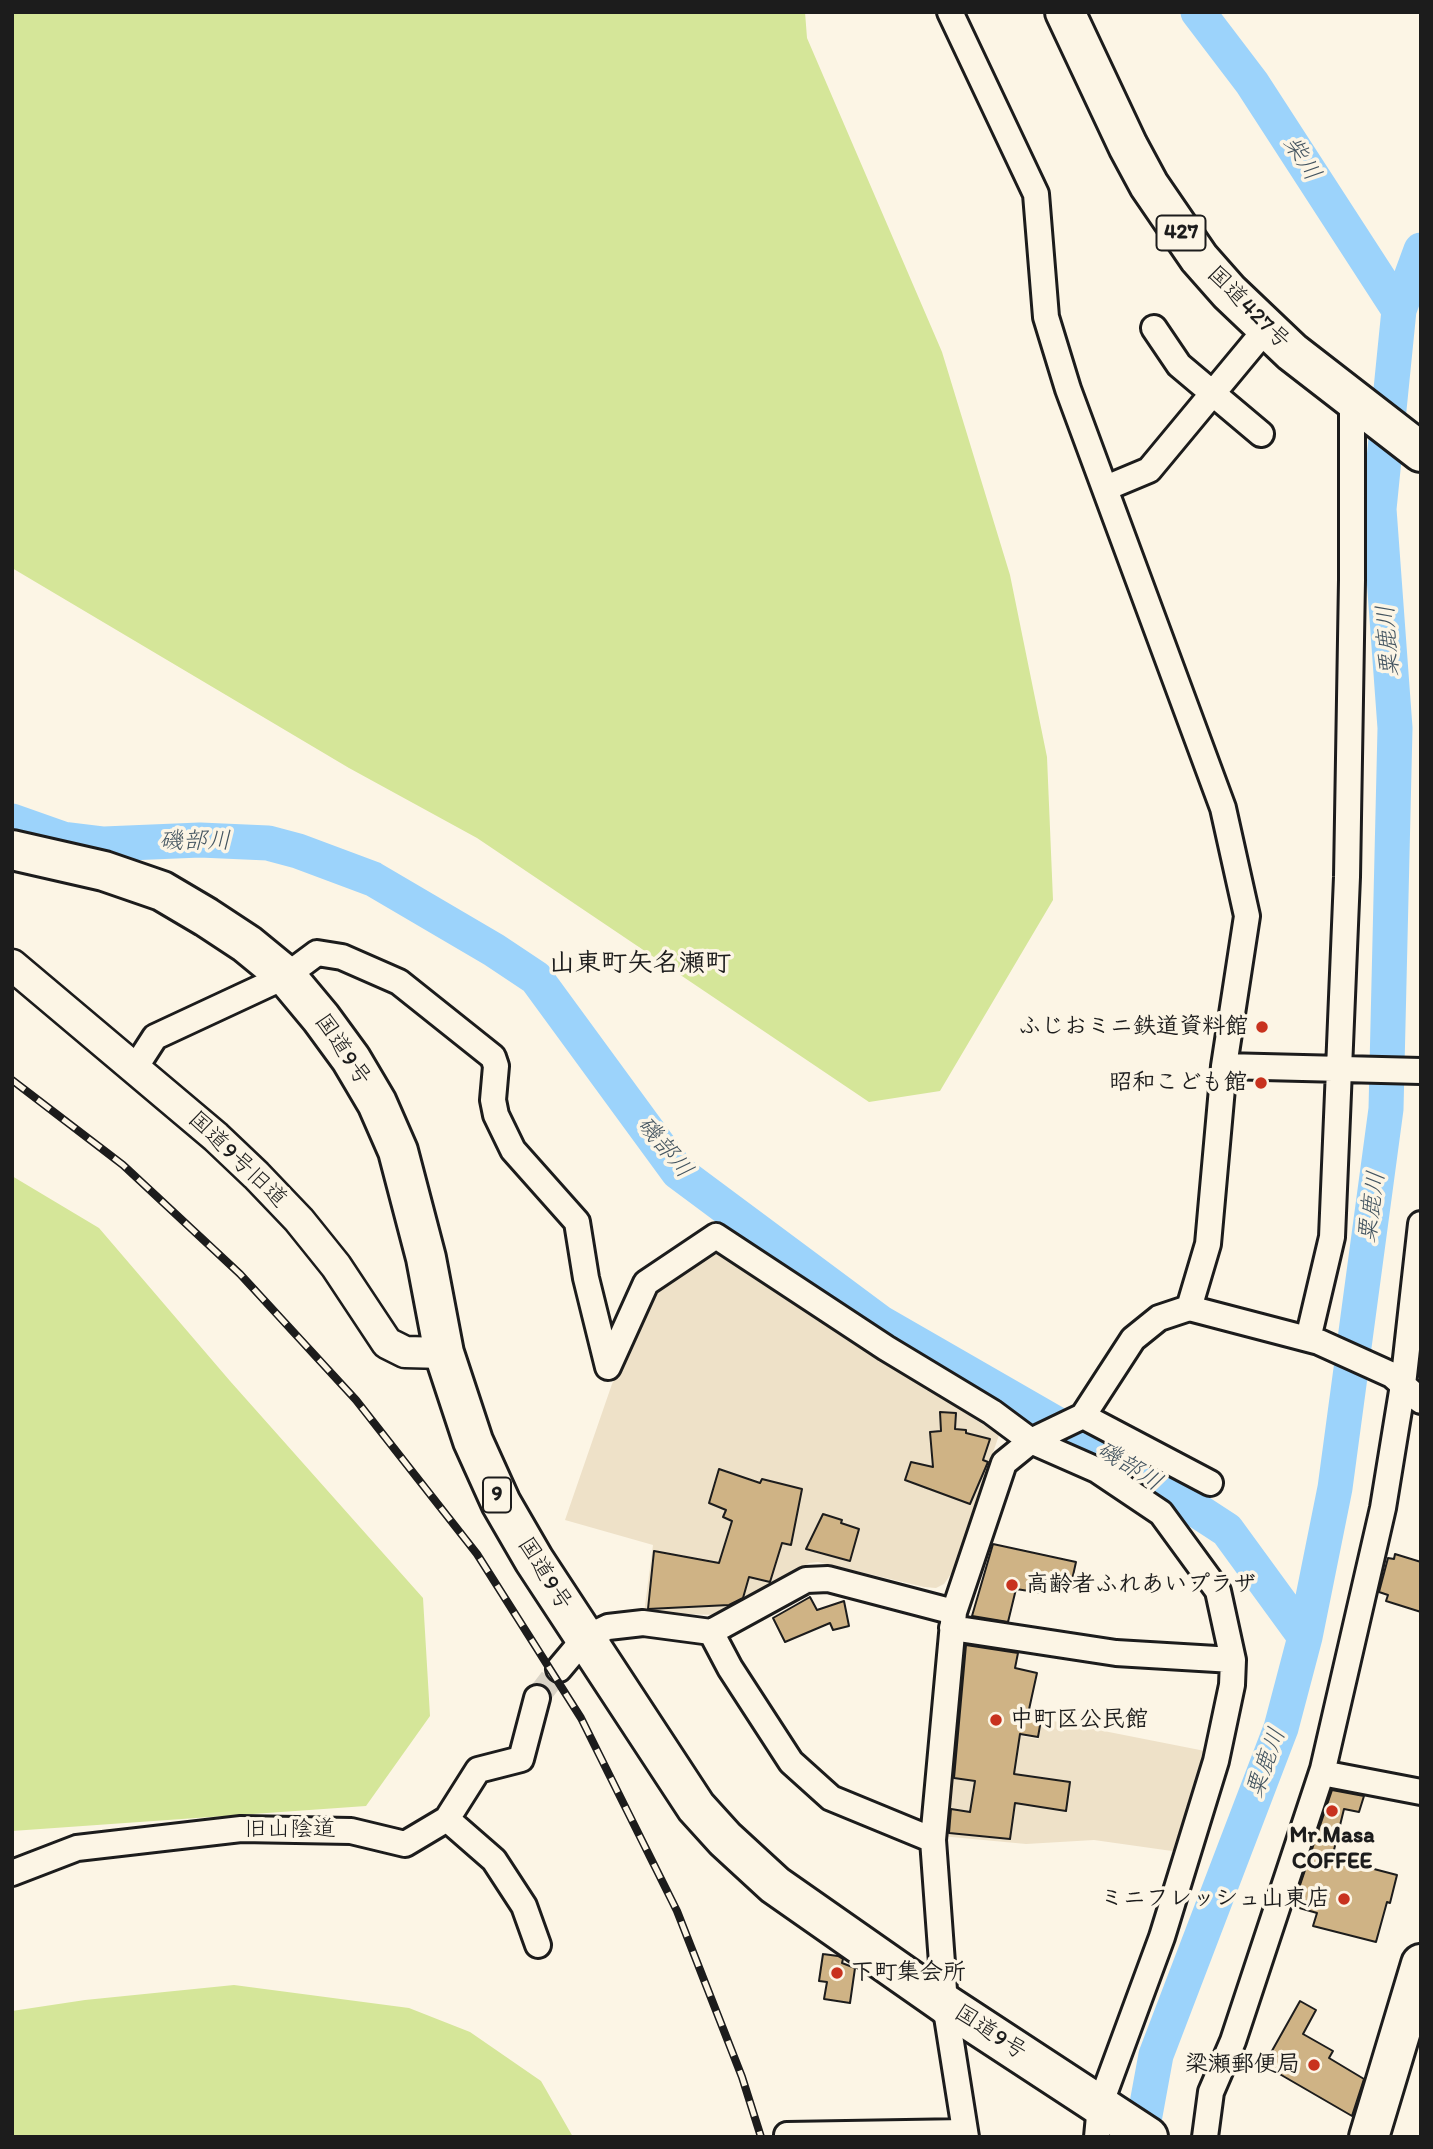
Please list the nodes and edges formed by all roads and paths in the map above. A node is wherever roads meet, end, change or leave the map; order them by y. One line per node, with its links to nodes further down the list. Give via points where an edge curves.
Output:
1 (950, 12): 9 (street, via 1035,194 1046,317)
2 (1065, 12): 4 (highway, 国道427号 / 427, via 1128,146 1167,213 1199,258)
3 (1154, 328): 5 (street, via 1179,365)
4 (1266, 329): 5 (street); 6 (highway, 国道427号 / 427)
5 (1212, 393): 7 (street); 9 (street, via 1149,470)
6 (1356, 402): 8 (highway, 国道427号 / 427); 15 (street)
7 (1261, 434)
8 (1421, 452)
9 (1106, 488): 13 (street, via 1223,808 1247,916)
10 (12, 850): 12 (highway, 国道9号 / 9, via 104,871 162,891 247,944)
11 (12, 965): 14 (street, 国道9号旧道)
12 (286, 976): 14 (street, via 155,1037); 20 (highway, 国道9号 / 9, via 351,1059 398,1151 426,1258); 23 (street, via 317,953 342,957 399,982 493,1057 496,1115 513,1150 577,1222 608,1367 646,1283 716,1236)
13 (1224, 1066): 15 (street); 18 (street, via 1208,1244)
14 (135, 1068): 20 (street, 国道9号旧道, via 216,1137 299,1220 387,1343 405,1352)
15 (1342, 1070): 16 (street); 19 (street, via 1332,1237)
16 (1421, 1071)
17 (1421, 1224): 21 (street)
18 (1189, 1308): 19 (street); 22 (street, via 1159,1318 1133,1339)
19 (1314, 1340): 21 (street)
20 (444, 1353): 27 (highway, 国道9号 / 9, via 473,1441 501,1503)
21 (1405, 1387): 31 (street, via 1383,1508)
22 (1083, 1416): 23 (street); 24 (street)
23 (1031, 1441): 25 (street, via 1003,1463); 28 (street, via 1097,1470 1161,1513 1218,1591)
24 (1210, 1483)
25 (953, 1620): 26 (street, via 828,1579 806,1580); 28 (street, via 1116,1653); 34 (street)
26 (711, 1632): 27 (street, via 643,1623 608,1627); 34 (street, via 792,1762 831,1798)
27 (585, 1638): 29 (street); 38 (highway, 国道9号 / 9, via 696,1807 725,1839 775,1885)
28 (1233, 1660): 39 (street, via 1216,1761)
29 (559, 1669)
30 (537, 1698): 33 (street, via 521,1759 478,1770)
31 (1322, 1773): 32 (street); 43 (street, via 1233,2041 1210,2092)
32 (1421, 1792)
33 (447, 1819): 35 (street, 旧山陰道, via 405,1844 351,1831 242,1829 77,1848); 36 (street, via 494,1860 524,1906)
34 (933, 1840): 38 (street)
35 (12, 1874)
36 (538, 1945)
37 (1421, 1964): 44 (highway)
38 (945, 2004): 39 (highway, 国道9号 / 9); 41 (street)
39 (1103, 2118): 42 (highway, 国道9号 / 9)
40 (787, 2135): 41 (street)
41 (966, 2135)
42 (1148, 2137)
43 (1205, 2137)
44 (1369, 2137)

